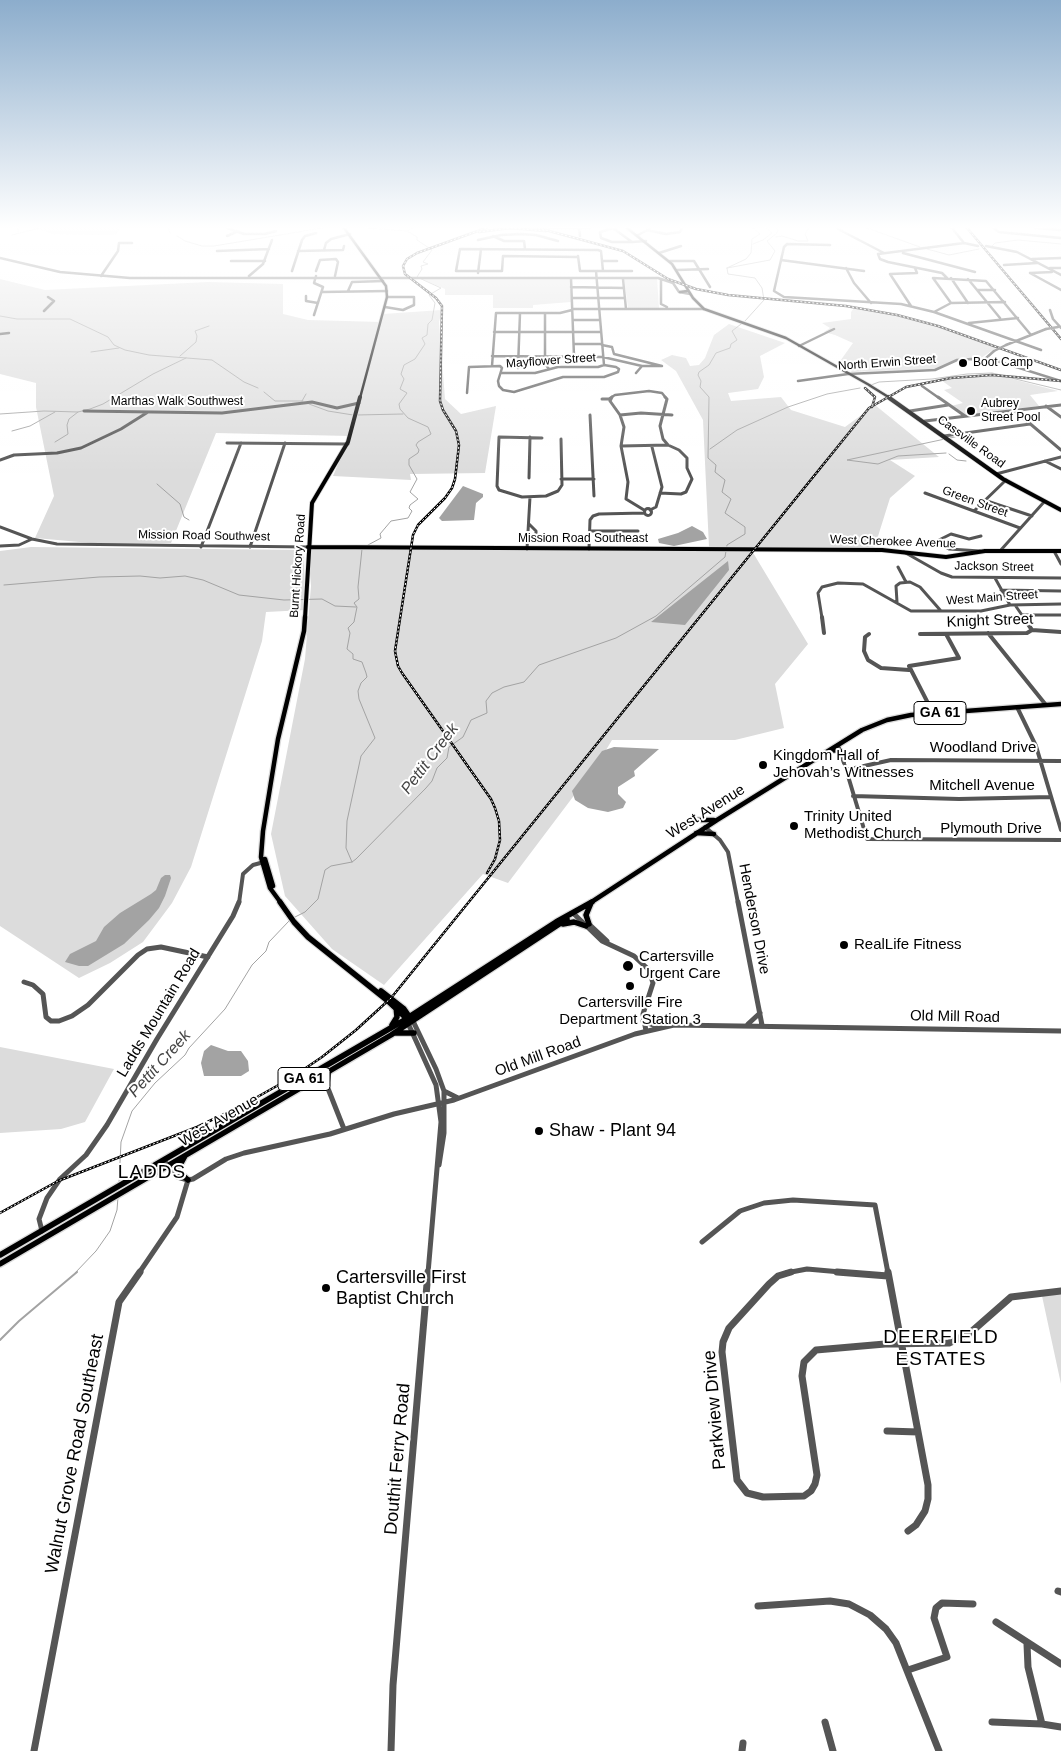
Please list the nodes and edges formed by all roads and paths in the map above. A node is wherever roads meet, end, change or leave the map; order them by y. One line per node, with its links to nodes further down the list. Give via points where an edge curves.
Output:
1 (572, 309): 18 (street)
2 (599, 309): 19 (street, Mayflower Street)
3 (316, 310): 15 (street)
4 (384, 310): 60 (main road, Burnt Hickory Road)
5 (570, 310): 14 (street)
6 (703, 310): 34 (main road, Cassville Road)
7 (925, 310): 13 (street)
8 (938, 310): 13 (street)
9 (994, 310): 16 (street)
10 (1011, 310): 17 (street)
11 (1050, 310): 21 (street)
12 (520, 312): 14 (street); 23 (street, via 496,313); 24 (street)
13 (934, 312): 20 (street)
14 (545, 313): 25 (street)
15 (314, 315)
16 (1000, 318): 17 (street); 20 (street)
17 (1018, 318): 30 (street)
18 (573, 320): 19 (street); 26 (street)
19 (600, 320): 27 (street, Mayflower Street)
20 (968, 323): 31 (street)
21 (1060, 327): 30 (street, bridge)
22 (834, 329): 34 (street)
23 (494, 332): 24 (street); 36 (street)
24 (519, 332): 25 (street); 37 (street)
25 (545, 332): 26 (street); 38 (street)
26 (573, 332): 27 (street); 32 (street)
27 (601, 332): 33 (street, Mayflower Street)
28 (9, 333): 29 (street)
29 (0, 334)
30 (1031, 335): 31 (street)
31 (1014, 341): 35 (street); 41 (street, bridge)
32 (574, 344): 33 (street); 39 (street)
33 (602, 345): 40 (street, Mayflower Street); 44 (street, via 612,347 614,354 662,366)
34 (802, 346): 49 (main road, Cassville Road)
35 (1041, 350)
36 (492, 356): 37 (street); 43 (street)
37 (518, 356): 38 (street); 45 (street)
38 (544, 356): 39 (street); 46 (street)
39 (574, 356): 40 (street)
40 (603, 356): 42 (street, Mayflower Street); 44 (street)
41 (985, 359): 49 (street, North Erwin Street, via 957,360 935,370); 51 (street, North Erwin Street)
42 (604, 365): 46 (street, Mayflower Street); 53 (street, via 619,370 604,377 564,377 522,391)
43 (492, 366): 47 (street, via 500,366); 55 (street, via 469,367)
44 (642, 366): 48 (street)
45 (518, 368)
46 (550, 370): 47 (street, Mayflower Street)
47 (501, 374): 53 (street, via 498,381)
48 (636, 374)
49 (852, 374): 50 (street, North Erwin Street); 66 (main road, Cassville Road)
50 (798, 381)
51 (1061, 381)
52 (922, 386): 61 (street)
53 (505, 391): 56 (street)
54 (634, 392): 58 (street); 59 (street); 70 (street, via 662,393 667,399)
55 (467, 393)
56 (500, 393)
57 (602, 399): 58 (street)
58 (610, 399): 69 (street)
59 (638, 399)
60 (359, 403): 67 (street, Marthas Walk Southwest, via 338,408 312,402 222,413); 83 (main road, Burnt Hickory Road)
61 (948, 405): 66 (street); 72 (street)
62 (1061, 405): 63 (street)
63 (1046, 406): 64 (street); 73 (street)
64 (1014, 410): 72 (street); 75 (street)
65 (84, 411): 67 (street, Marthas Walk Southwest)
66 (910, 411): 74 (main road, Cassville Road)
67 (150, 412): 89 (street, via 81,448 14,455)
68 (590, 415): 95 (street)
69 (620, 415): 70 (street); 85 (street, via 624,427)
70 (663, 415): 71 (street); 84 (street, via 660,426)
71 (672, 415)
72 (965, 416): 74 (street)
73 (1061, 417)
74 (925, 421): 76 (main road, Cassville Road)
75 (1030, 424): 76 (street); 87 (street)
76 (944, 436): 92 (main road, Cassville Road)
77 (530, 438): 78 (street); 93 (street); 99 (street, via 499,437 496,486 507,494)
78 (542, 438)
79 (561, 439): 94 (street)
80 (227, 443): 81 (street)
81 (241, 443): 82 (street); 116 (street)
82 (285, 443): 83 (street); 117 (street)
83 (348, 444): 118 (main road, Burnt Hickory Road, via 312,503)
84 (668, 445): 86 (street); 97 (street, via 687,458 692,479 686,492)
85 (621, 446): 86 (street); 105 (street, via 628,482 626,501)
86 (652, 447): 97 (street, via 662,487)
87 (1061, 450)
88 (1061, 457): 90 (street)
89 (0, 460)
90 (1045, 461): 91 (street); 92 (street)
91 (1061, 469)
92 (996, 474): 96 (main road, Cassville Road)
93 (529, 478)
94 (562, 479): 95 (street); 99 (street, via 561,488 556,492)
95 (594, 479): 100 (street)
96 (1006, 480): 101 (street); 102 (main road, Cassville Road)
97 (660, 493): 105 (street, via 651,514)
98 (925, 494): 104 (street, Green Street)
99 (530, 496): 107 (street)
100 (594, 496)
101 (984, 500): 104 (street); 106 (street)
102 (1044, 502): 103 (main road, Cassville Road); 106 (street)
103 (1061, 510)
104 (974, 511): 109 (street, Green Street)
105 (644, 512): 110 (street, via 599,514 590,520)
106 (1032, 516): 109 (street)
107 (529, 524): 114 (street); 114 (street, via 536,535)
108 (0, 527): 113 (street, Mission Road Southwest)
109 (1020, 528): 125 (street)
110 (590, 531): 111 (street); 121 (street)
111 (638, 531)
112 (982, 536): 124 (street, via 969,539 951,534 939,540 949,549)
113 (32, 539): 115 (street, via 18,545); 116 (street, Mission Road Southwest, via 56,544)
114 (527, 543): 120 (street)
115 (0, 546)
116 (201, 547): 117 (street, Mission Road Southwest)
117 (250, 547): 118 (street, Mission Road Southwest)
118 (308, 547): 119 (main road, Mission Road Southwest); 168 (main road, Burnt Hickory Road, via 304,631 278,739 262,841)
119 (410, 548): 120 (main road, Mission Road Southeast)
120 (527, 549): 121 (main road, Mission Road Southeast)
121 (590, 549): 122 (main road, Mission Road Southeast)
122 (755, 550): 123 (main road, West Cherokee Avenue)
123 (902, 551): 124 (main road, West Cherokee Avenue, via 943,557); 130 (street, Jackson Street, via 946,576)
124 (980, 551): 125 (main road, West Cherokee Avenue)
125 (1000, 551): 126 (main road, West Cherokee Avenue)
126 (1054, 551): 127 (main road, West Cherokee Avenue); 128 (street)
127 (1061, 551)
128 (1061, 564)
129 (898, 567): 132 (street)
130 (995, 578): 131 (street, Jackson Street); 133 (street)
131 (1061, 578)
132 (906, 582): 135 (street, via 896,586); 139 (street, via 920,587)
133 (1001, 590): 134 (street); 137 (street)
134 (1061, 591)
135 (897, 602): 139 (street, West Main Street, via 906,610); 144 (street, West Main Street, via 863,584 827,584 818,593)
136 (1061, 604): 138 (street, West Main Street)
137 (1010, 605): 138 (street, West Main Street); 139 (street, West Main Street, via 981,611)
138 (1015, 605): 140 (street)
139 (941, 611)
140 (1022, 615): 141 (street); 142 (street)
141 (1061, 615)
142 (1032, 630): 143 (street, Knight Street); 145 (street, Knight Street, via 1027,633)
143 (1061, 632)
144 (824, 633)
145 (988, 633): 148 (street, Knight Street); 151 (street)
146 (869, 634): 149 (street, via 865,637 864,651 872,664 881,668)
147 (920, 634): 148 (street, Knight Street)
148 (946, 634): 149 (street, via 959,658)
149 (909, 668): 153 (street)
150 (1061, 704): 151 (main road, West Avenue / GA 61)
151 (1046, 705): 152 (main road, West Avenue / GA 61)
152 (1017, 707): 153 (main road, West Avenue / GA 61); 157 (street)
153 (933, 714): 154 (main road, West Avenue / GA 61, via 882,722)
154 (835, 745): 155 (main road, West Avenue / GA 61); 156 (street)
155 (827, 751): 156 (main road); 162 (main road, West Avenue / GA 61)
156 (840, 751): 159 (street)
157 (1040, 759): 158 (street, Woodland Drive); 159 (street, Woodland Drive, via 891,760); 161 (street)
158 (1061, 760)
159 (845, 766): 160 (street)
160 (853, 796): 161 (street, Mitchell Avenue); 167 (street, Plymouth Drive, via 864,834 870,839)
161 (1051, 797): 164 (street)
162 (716, 820): 163 (main road, West Avenue / GA 61); 165 (main road, via 696,819)
163 (706, 827): 165 (main road, West Avenue / GA 61); 166 (street, Henderson Drive)
164 (1061, 830)
165 (696, 833): 166 (main road); 169 (main road, West Avenue / GA 61)
166 (714, 834): 179 (street, Henderson Drive, via 724,844 730,858)
167 (1061, 840)
168 (264, 862): 173 (street, Ladds Mountain Road, via 251,866 242,875 238,907); 174 (main road, Burnt Hickory Road, via 279,903 300,930)
169 (591, 903): 170 (main road, West Avenue / GA 61); 172 (main road, via 586,913)
170 (574, 913): 171 (main road, West Avenue / GA 61); 172 (street); 178 (main road, West Avenue / GA 61)
171 (560, 925): 172 (main road, via 574,922); 180 (main road, West Avenue / GA 61)
172 (588, 925): 181 (street, via 612,946 646,966 652,987)
173 (208, 957): 175 (street, via 161,947 148,949 88,1005 59,1021 48,1019 44,1012 43,994 34,985); 203 (street, Ladds Mountain Road, via 92,1146 59,1180 47,1198 39,1219)
174 (345, 966): 176 (main road, Burnt Hickory Road); 177 (main road, Burnt Hickory Road)
175 (24, 982)
176 (396, 1007): 180 (main road, Burnt Hickory Road); 186 (main road, via 397,1017)
177 (404, 1009): 178 (main road); 180 (main road, Burnt Hickory Road)
178 (419, 1009): 180 (main road, West Avenue / GA 61)
179 (760, 1015): 182 (street); 183 (street, Henderson Drive); 184 (street)
180 (409, 1020): 186 (main road, West Avenue / GA 61); 189 (street, Douthit Ferry Road); 193 (street, Douthit Ferry Road, via 436,1069)
181 (643, 1021): 185 (street); 187 (street)
182 (748, 1025): 183 (street, Old Mill Road); 185 (street, Old Mill Road)
183 (762, 1025): 184 (street, Old Mill Road)
184 (776, 1025): 188 (street, Old Mill Road)
185 (662, 1027): 187 (street, Old Mill Road)
186 (390, 1031): 189 (main road); 190 (main road, West Avenue / GA 61); 200 (main road, West Avenue / GA 61)
187 (646, 1031): 194 (street, Old Mill Road)
188 (1061, 1032)
189 (414, 1034): 195 (street, Douthit Ferry Road)
190 (329, 1071): 191 (main road, West Avenue / GA 61); 192 (street)
191 (312, 1081): 192 (street); 199 (main road, West Avenue / GA 61)
192 (327, 1086): 198 (street)
193 (444, 1091): 194 (street); 195 (street, Douthit Ferry Road)
194 (459, 1098): 195 (street, Old Mill Road)
195 (442, 1102): 196 (street, Old Mill Road); 197 (street, Douthit Ferry Road); 201 (street, Douthit Ferry Road, via 444,1141)
196 (426, 1106): 197 (street); 198 (street, Old Mill Road)
197 (440, 1115): 201 (street, Douthit Ferry Road)
198 (344, 1129): 202 (street, Old Mill Road, via 244,1153 226,1159 200,1177)
199 (186, 1155): 200 (main road, West Avenue / GA 61); 202 (main road, via 179,1172)
200 (166, 1163): 202 (street, via 174,1175); 203 (main road, West Avenue / GA 61, via 134,1177); 206 (main road, West Avenue / GA 61)
201 (438, 1170): 225 (street, Douthit Ferry Road)
202 (188, 1180): 224 (street, Walnut Grove Road Southeast, via 177,1217 119,1302)
203 (42, 1231): 205 (main road, West Avenue / GA 61)
204 (702, 1242): 207 (street, via 740,1211 764,1203 793,1200 875,1205)
205 (0, 1255)
206 (0, 1264)
207 (888, 1276): 209 (street); 209 (street, Parkview Drive, via 807,1269 788,1272 769,1284 729,1328 722,1342 722,1352 734,1466 736,1480 741,1487 755,1496 795,1497 804,1496 815,1484 817,1475 802,1376 804,1362 809,1355 824,1348)
208 (1061, 1291): 209 (street, Parkview Drive, via 1012,1297 970,1333 949,1343)
209 (901, 1344): 211 (street)
210 (886, 1431): 211 (street)
211 (918, 1432): 212 (street, via 928,1499 921,1518)
212 (908, 1531)
213 (973, 1604): 218 (street, via 942,1603 936,1608 934,1618 947,1657)
214 (758, 1606): 218 (street, via 830,1601 849,1604 870,1615 886,1629)
215 (996, 1622): 216 (street)
216 (1027, 1644): 217 (street); 221 (street, via 1028,1667)
217 (1061, 1664)
218 (908, 1670): 228 (street)
219 (825, 1722): 227 (street)
220 (992, 1722): 221 (street)
221 (1042, 1724): 222 (street)
222 (1061, 1727)
223 (744, 1742): 226 (street)
224 (34, 1751)
225 (390, 1751)
226 (742, 1751)
227 (833, 1751)
228 (939, 1751)

